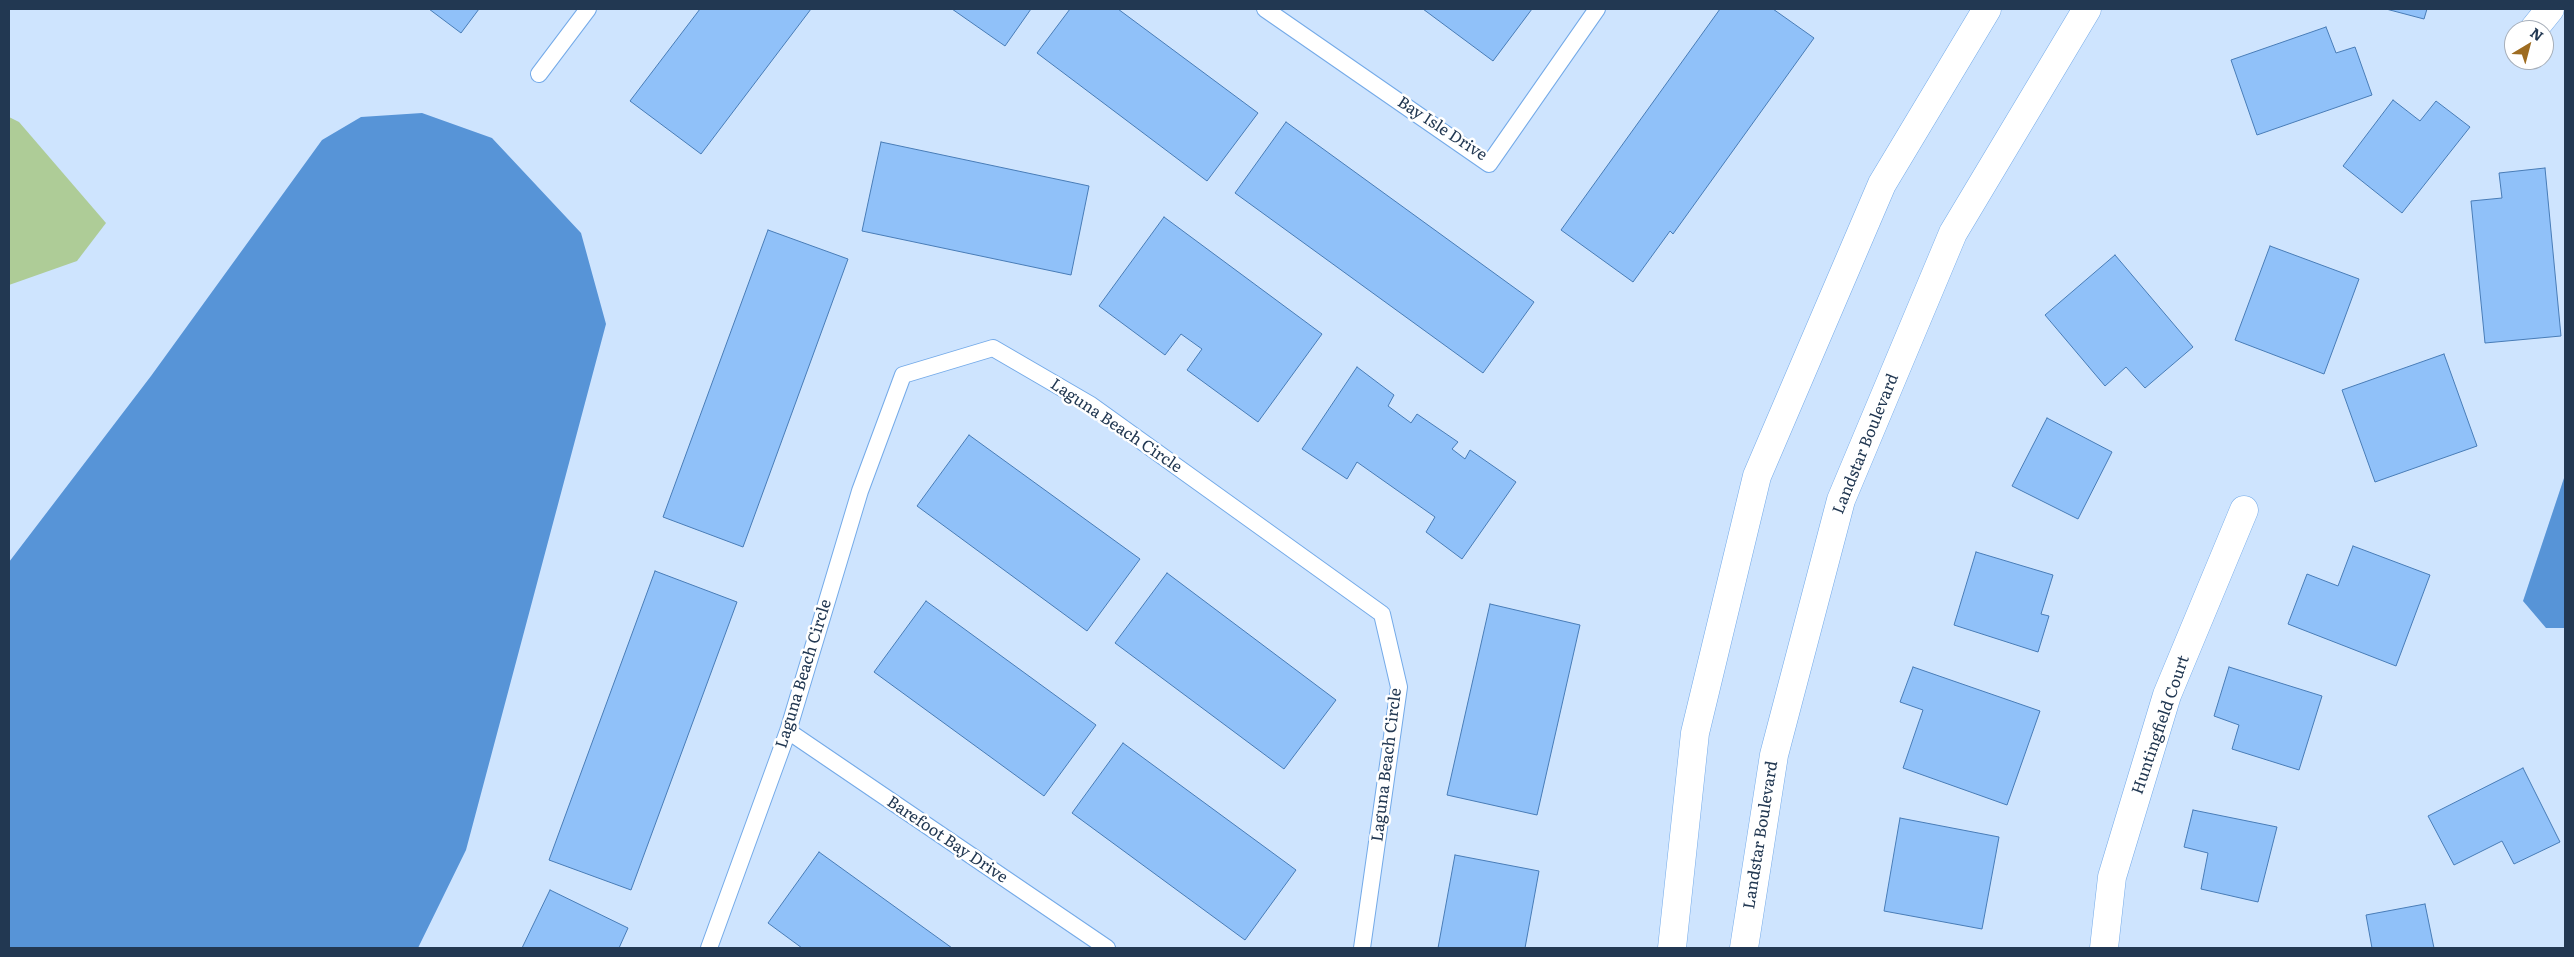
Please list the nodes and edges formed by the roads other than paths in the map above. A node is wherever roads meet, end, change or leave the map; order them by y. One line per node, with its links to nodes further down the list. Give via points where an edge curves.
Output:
1 (588, 9): 8 (lane)
2 (1265, 9): 3 (lane, Bay Isle Drive, via 1489,164)
3 (1597, 9)
4 (1987, 9): 14 (main road, via 1882,184 1757,476 1695,733)
5 (2087, 9): 15 (main road, Landstar Boulevard, via 1953,233 1841,500 1774,755)
6 (2550, 9): 7 (main road)
7 (2541, 20)
8 (539, 74)
9 (2244, 510): 16 (main road, Huntingfield Court, via 2167,695 2112,876)
10 (788, 731): 11 (lane, Laguna Beach Circle); 12 (lane, Barefoot Bay Drive); 13 (lane, Laguna Beach Circle, via 860,491 903,375 993,348 1091,405 1382,614 1399,687)
11 (709, 948)
12 (1107, 948)
13 (1362, 948)
14 (1672, 948)
15 (1744, 948)
16 (2104, 948)

